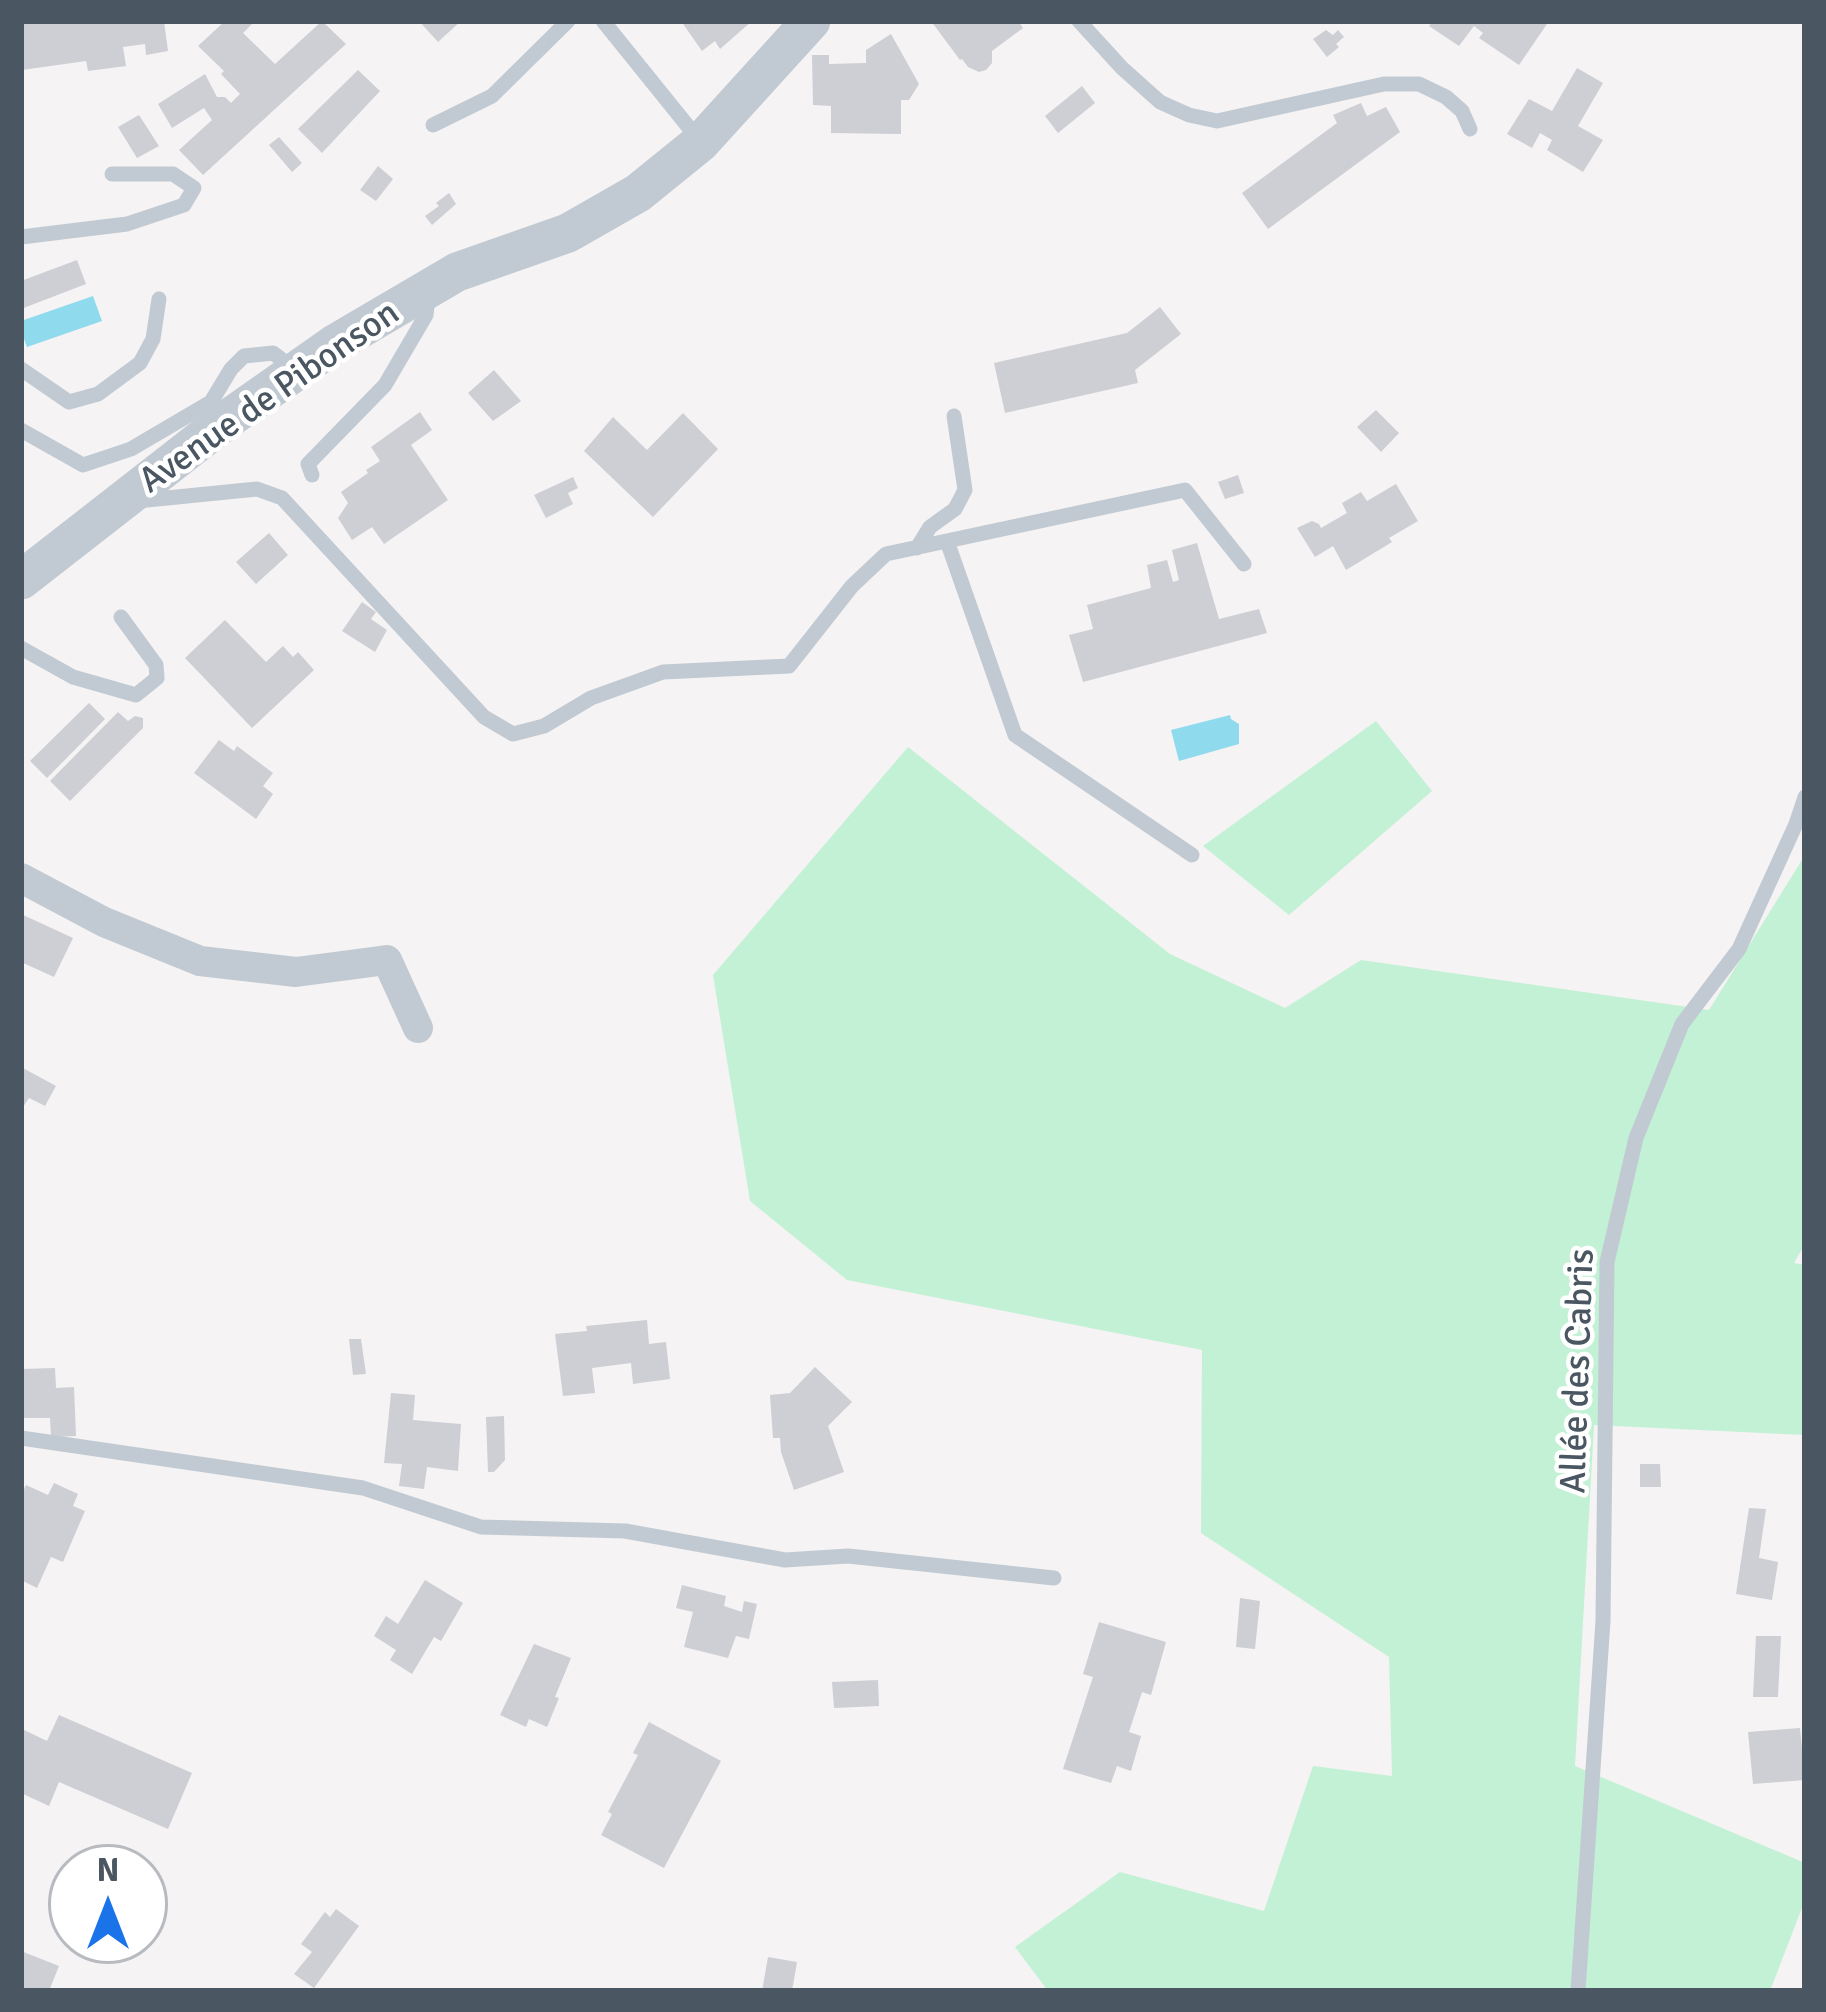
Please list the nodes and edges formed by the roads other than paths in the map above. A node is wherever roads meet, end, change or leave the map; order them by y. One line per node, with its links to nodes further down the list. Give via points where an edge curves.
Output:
1 (568, 21): 5 (lane, via 492,96)
2 (603, 21): 7 (lane)
3 (811, 21): 7 (street, Avenue de Pibonson)
4 (1079, 21): 6 (lane, via 1160,102 1189,115 1216,121 1384,84 1418,84 1446,97)
5 (433, 125)
6 (1471, 129)
7 (701, 142): 10 (street, Avenue de Pibonson, via 638,194 568,233)
8 (112, 174): 9 (lane, via 173,174 194,188 184,205 127,224)
9 (21, 237)
10 (429, 288): 13 (street, Avenue de Pibonson); 16 (lane, via 426,315 385,385 308,464)
11 (159, 299): 12 (lane, via 154,339 140,363 98,394 69,402)
12 (21, 369)
13 (296, 371): 15 (lane, via 274,353 244,356 211,402 131,449 83,465); 17 (street, Avenue de Pibonson)
14 (954, 416): 19 (lane, via 965,490)
15 (21, 430)
16 (312, 475)
17 (120, 503): 19 (lane, via 257,489 282,498 484,717 513,734 663,672 789,666 886,554); 21 (street, Avenue de Pibonson)
18 (946, 542): 19 (lane); 20 (lane, via 1185,490); 25 (lane, via 1015,735)
19 (916, 548)
20 (1244, 564)
21 (21, 580)
22 (121, 616): 23 (lane, via 156,665 157,678 136,695 73,677)
23 (21, 648)
24 (1805, 797): 30 (lane, Allée des Cabris, via 1739,949 1682,1024 1636,1138 1607,1262 1603,1622)
25 (1192, 855)
26 (21, 878): 27 (street, via 200,961 296,972 387,960)
27 (418, 1028)
28 (21, 1438): 29 (lane, via 363,1488 481,1527 625,1531 785,1560 848,1556)
29 (1054, 1578)
30 (1578, 1991)

